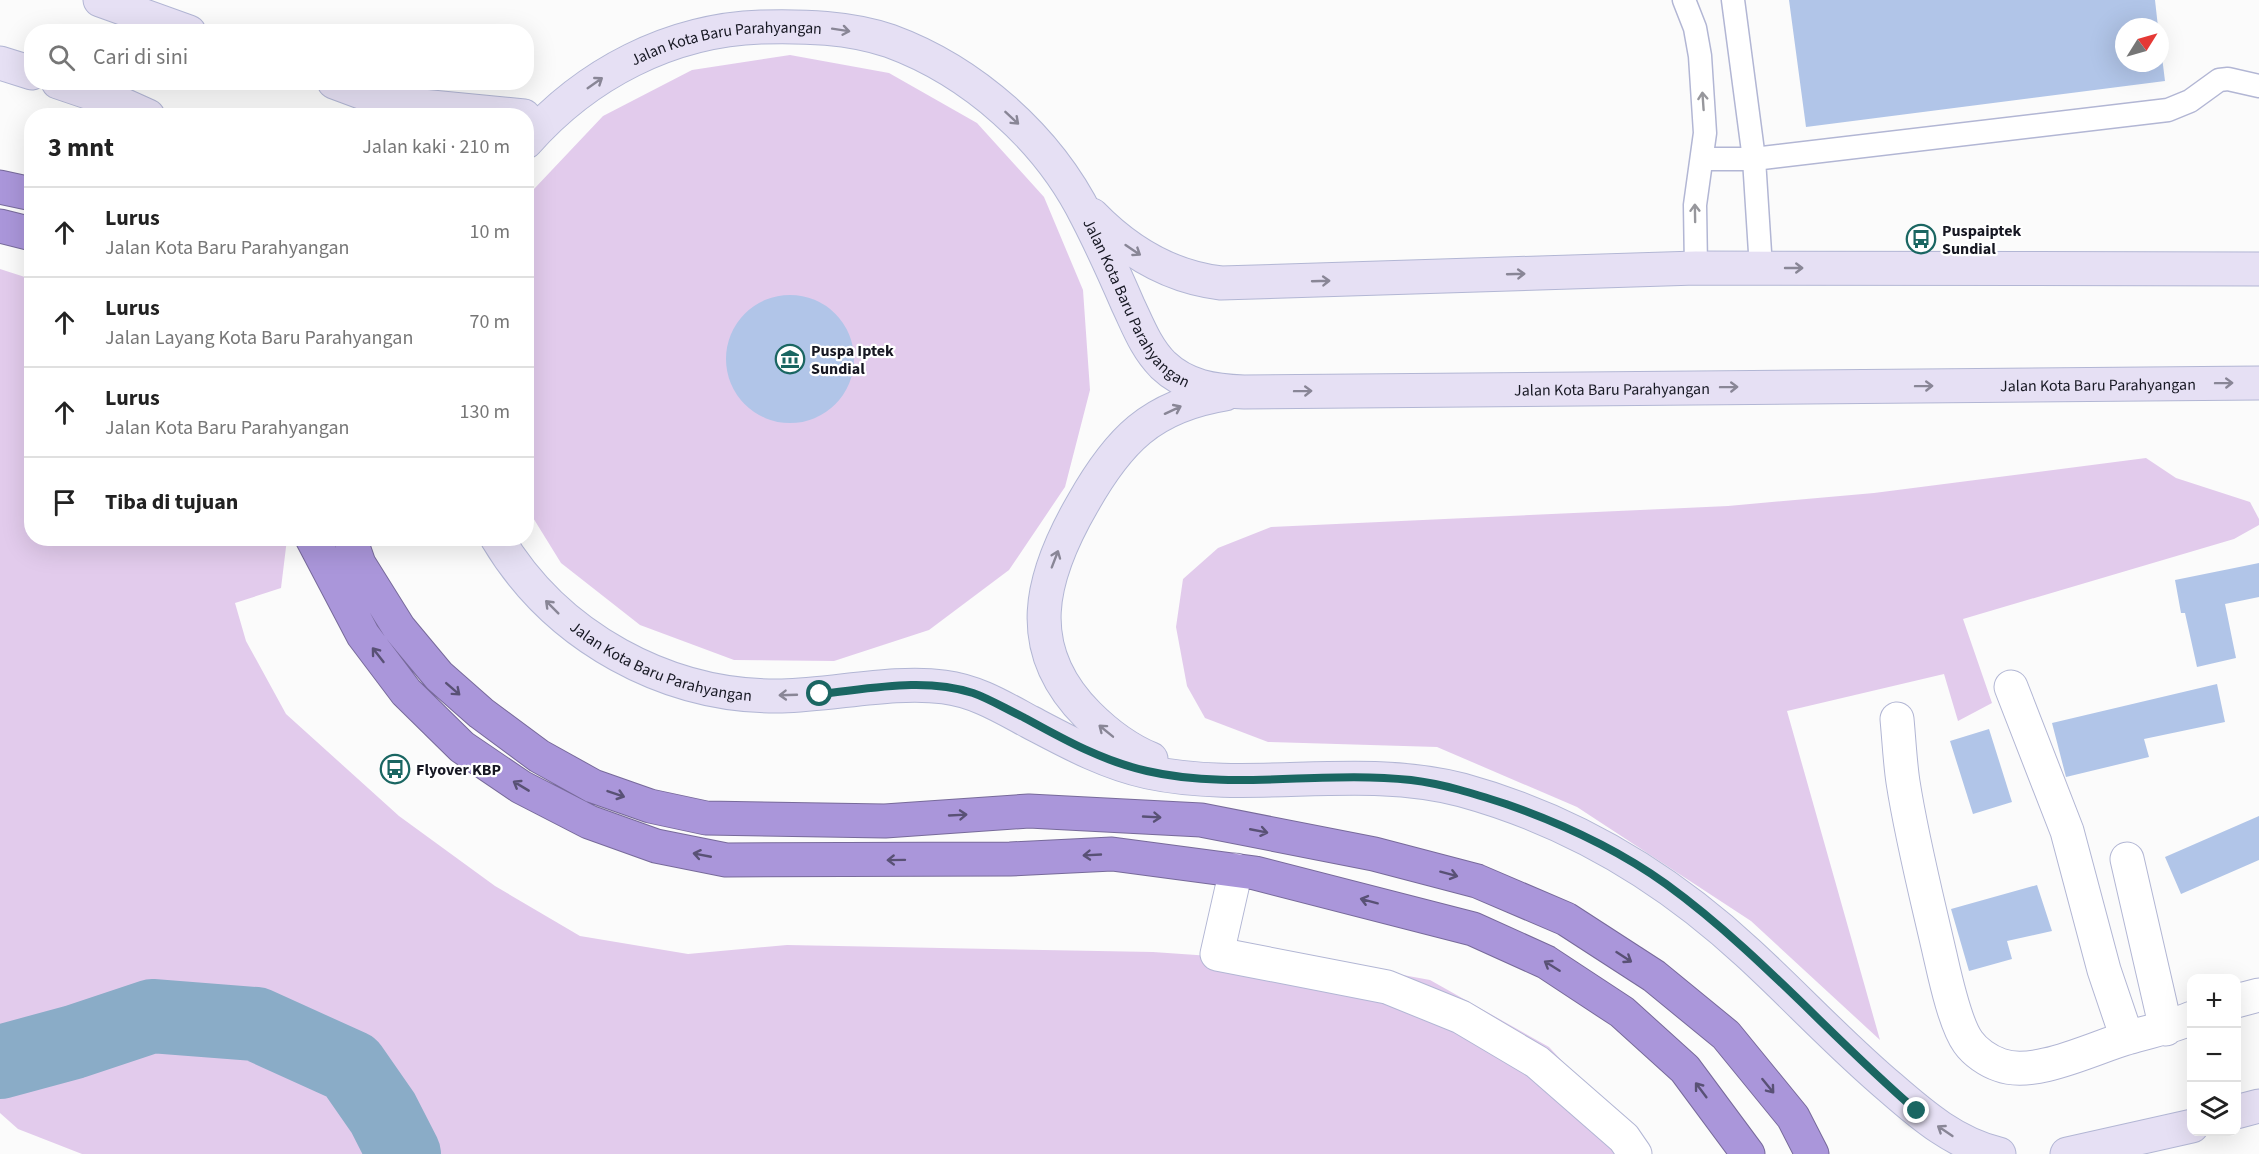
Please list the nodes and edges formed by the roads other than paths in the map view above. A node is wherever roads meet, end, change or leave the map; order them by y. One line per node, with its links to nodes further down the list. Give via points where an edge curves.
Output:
1 (100, 0): 4 (main road)
2 (1684, 0): 13 (lane, one-way to 2, via 1705,133 1700,56)
3 (1733, 0): 14 (lane)
4 (167, 24)
5 (0, 63): 6 (main road)
6 (24, 71)
7 (2259, 86): 14 (lane, via 2218,80 2190,101 2168,110)
8 (82, 90): 10 (main road)
9 (357, 90): 11 (main road)
10 (130, 108)
11 (412, 108)
12 (534, 115): 17 (main road, Jalan Kota Baru Parahyangan, one-way to 17, via 636,58 671,43 709,32 748,28 825,28 890,41 978,89 1021,127)
13 (1702, 159): 14 (lane); 20 (lane, one-way to 13, via 1695,205)
14 (1754, 159): 21 (lane)
15 (0, 187): 16 (highway)
16 (24, 192)
17 (1075, 195): 20 (main road, Jalan Kota Baru Parahyangan, one-way to 20, via 1112,234 1140,254 1174,273 1204,281 1247,283); 24 (main road, Jalan Kota Baru Parahyangan, via 1143,338 1156,356 1178,376 1203,388)
18 (0, 226): 19 (highway)
19 (24, 232)
20 (1696, 268): 21 (main road, Jalan Kota Baru Parahyangan)
21 (1761, 268): 22 (main road, Jalan Kota Baru Parahyangan, one-way to 22)
22 (2259, 269)
23 (2259, 382): 24 (main road, Jalan Kota Baru Parahyangan, one-way to 23)
24 (1244, 392): 30 (main road, one-way to 24, via 1183,770 1147,757 1111,736 1080,707 1058,675 1043,626 1044,597 1057,553 1098,476 1117,451 1140,429 1167,412 1197,400)
25 (316, 546): 32 (highway, one-way to 25, via 1112,854 1010,859 726,860 656,846 589,822 521,787 462,747 406,692 363,635)
26 (353, 546): 42 (highway, one-way to 42, via 359,564 399,628 439,676 539,756 593,786 650,806 706,818 885,821 1029,811 1202,820 1374,854 1477,881 1566,919 1654,976 1690,1005 1726,1035 1793,1117)
27 (502, 546): 30 (main road, Jalan Kota Baru Parahyangan, one-way to 27, via 1179,777 1129,767 964,691 923,685 779,696 738,694 665,677 625,659 560,616 529,584)
28 (2012, 687): 36 (street, via 2067,831 2104,970)
29 (1897, 719): 36 (street, via 1903,782 1924,885 1946,979 1968,1042 1993,1062 2019,1069 2048,1064)
30 (1259, 780): 43 (main road, one-way to 30, via 1960,1141 1917,1111 1699,910 1665,884 1583,836 1530,812 1437,784 1379,778)
31 (2127, 860): 35 (street)
32 (1236, 870): 40 (street, via 1217,954 1387,987 1461,1017 1537,1062 1624,1138); 41 (highway, one-way to 32, via 1685,1069 1622,1012 1546,962 1473,929)
33 (2259, 994): 34 (street)
34 (2241, 999)
35 (2179, 1024): 36 (street)
36 (2127, 1038)
37 (2259, 1107): 38 (main road)
38 (2241, 1112)
39 (2187, 1126): 44 (main road)
40 (1635, 1154)
41 (1748, 1154)
42 (1812, 1154)
43 (1999, 1154)
44 (2067, 1154)

